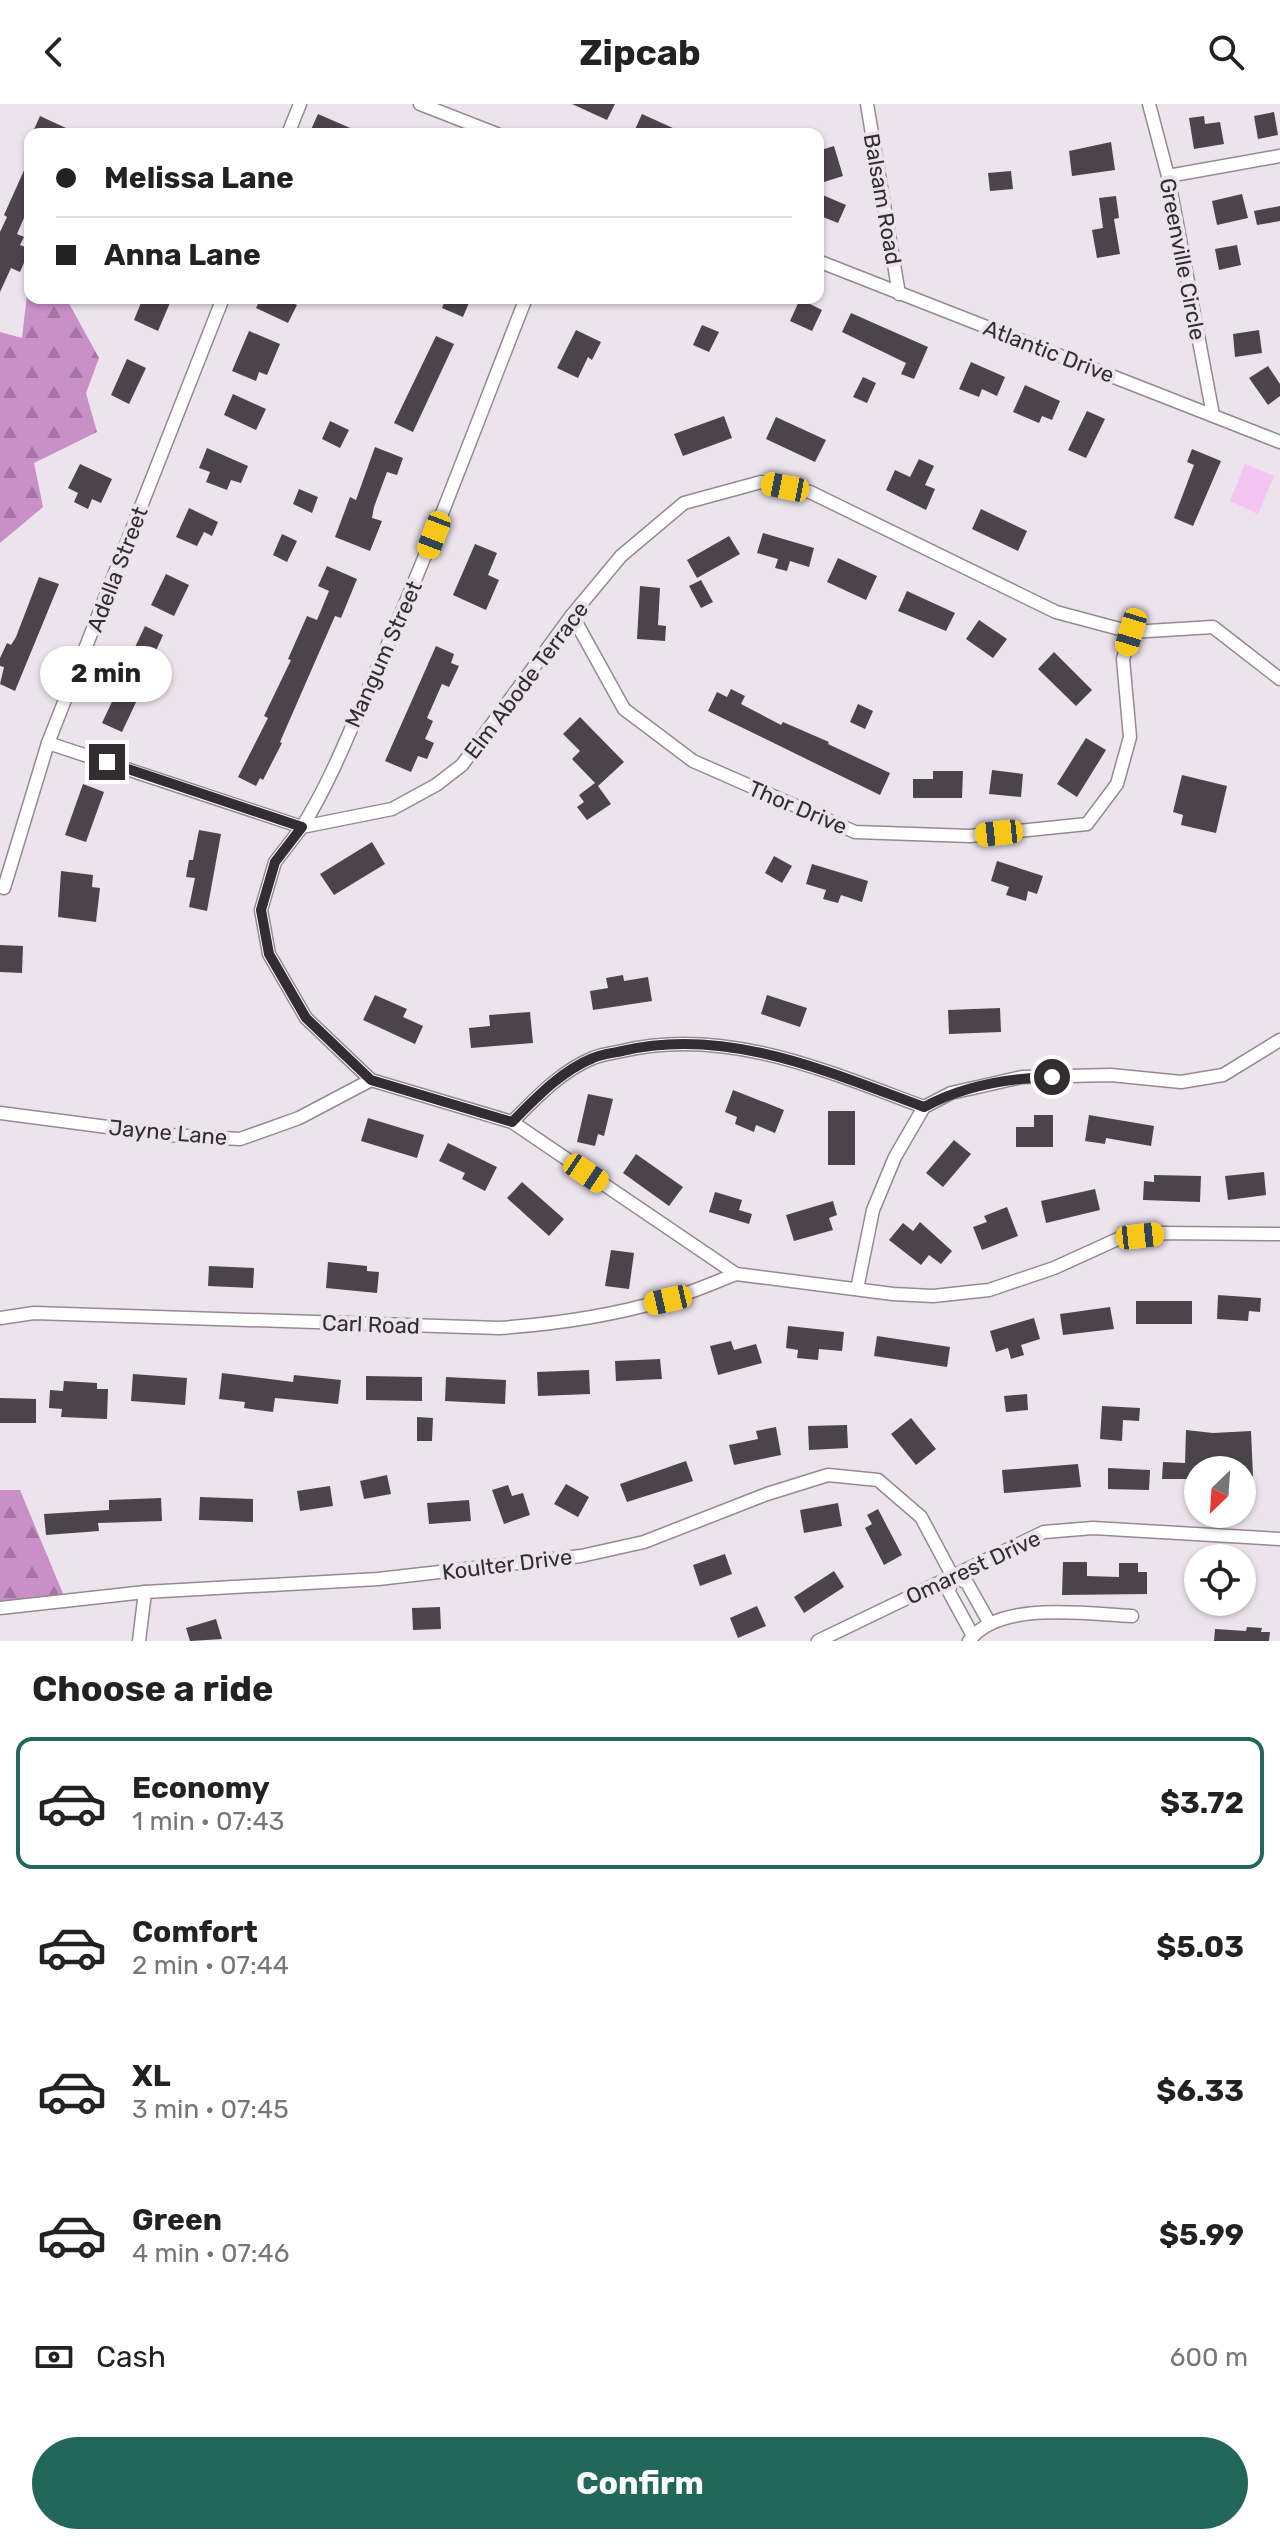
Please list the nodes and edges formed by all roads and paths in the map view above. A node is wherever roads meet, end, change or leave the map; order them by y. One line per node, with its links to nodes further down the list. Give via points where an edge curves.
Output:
1 (300, 104): 5 (street)
2 (420, 104): 6 (street)
3 (867, 104): 10 (street, Balsam Road)
4 (1149, 104): 8 (street, Greenville Circle)
5 (290, 128)
6 (482, 128)
7 (1280, 156): 8 (street)
8 (1168, 176): 13 (street, Greenville Circle)
9 (824, 263): 10 (street, Atlantic Drive)
10 (899, 294): 13 (street, Atlantic Drive)
11 (221, 304): 18 (street, Adella Street)
12 (524, 304): 19 (street, Mangum Street, via 411,594)
13 (1213, 415): 14 (street, Atlantic Drive)
14 (1280, 442)
15 (572, 615): 16 (street, Elm Abode Terrace, via 621,556 684,503 761,482 810,492 1056,612); 16 (street, Thor Drive, via 624,709 693,761 855,832 970,836 1087,824 1117,784 1130,737 1123,659); 19 (street, Elm Abode Terrace, via 462,765 392,809)
16 (1131, 632): 17 (street, Elm Abode Terrace, via 1213,627)
17 (1280, 679)
18 (48, 743): 19 (street); 20 (street, Adella Street)
19 (302, 827): 22 (street, via 275,862 261,910 269,954 306,1018)
20 (4, 888)
21 (1280, 1040): 23 (street, via 1223,1075 1181,1082 1111,1075 1022,1077 951,1093)
22 (371, 1080): 24 (street, Jayne Lane, via 299,1118 240,1139); 25 (street)
23 (924, 1107): 25 (street, via 776,1056 710,1044 648,1045 592,1058 550,1084); 28 (street, via 873,1210)
24 (0, 1113)
25 (512, 1122): 27 (street)
26 (1280, 1234): 28 (street, via 1159,1233 1120,1238 989,1290 933,1296)
27 (736, 1274): 28 (street); 29 (street, Carl Road, via 668,1300 553,1324 499,1328 34,1313)
28 (857, 1289)
29 (0, 1318)
30 (1280, 1539): 31 (street, Omarest Drive, via 1093,1528 1044,1532)
31 (952, 1575): 32 (street, Koulter Drive, via 921,1517 878,1480 828,1475 644,1542 581,1556 378,1579); 35 (street, via 967,1583); 36 (street, via 949,1592); 38 (street, Omarest Drive)
32 (145, 1592): 33 (street, Koulter Drive); 37 (street)
33 (0, 1608)
34 (1132, 1616): 35 (street, via 1037,1612)
35 (989, 1622): 36 (street)
36 (971, 1638)
37 (139, 1641)
38 (818, 1641)

